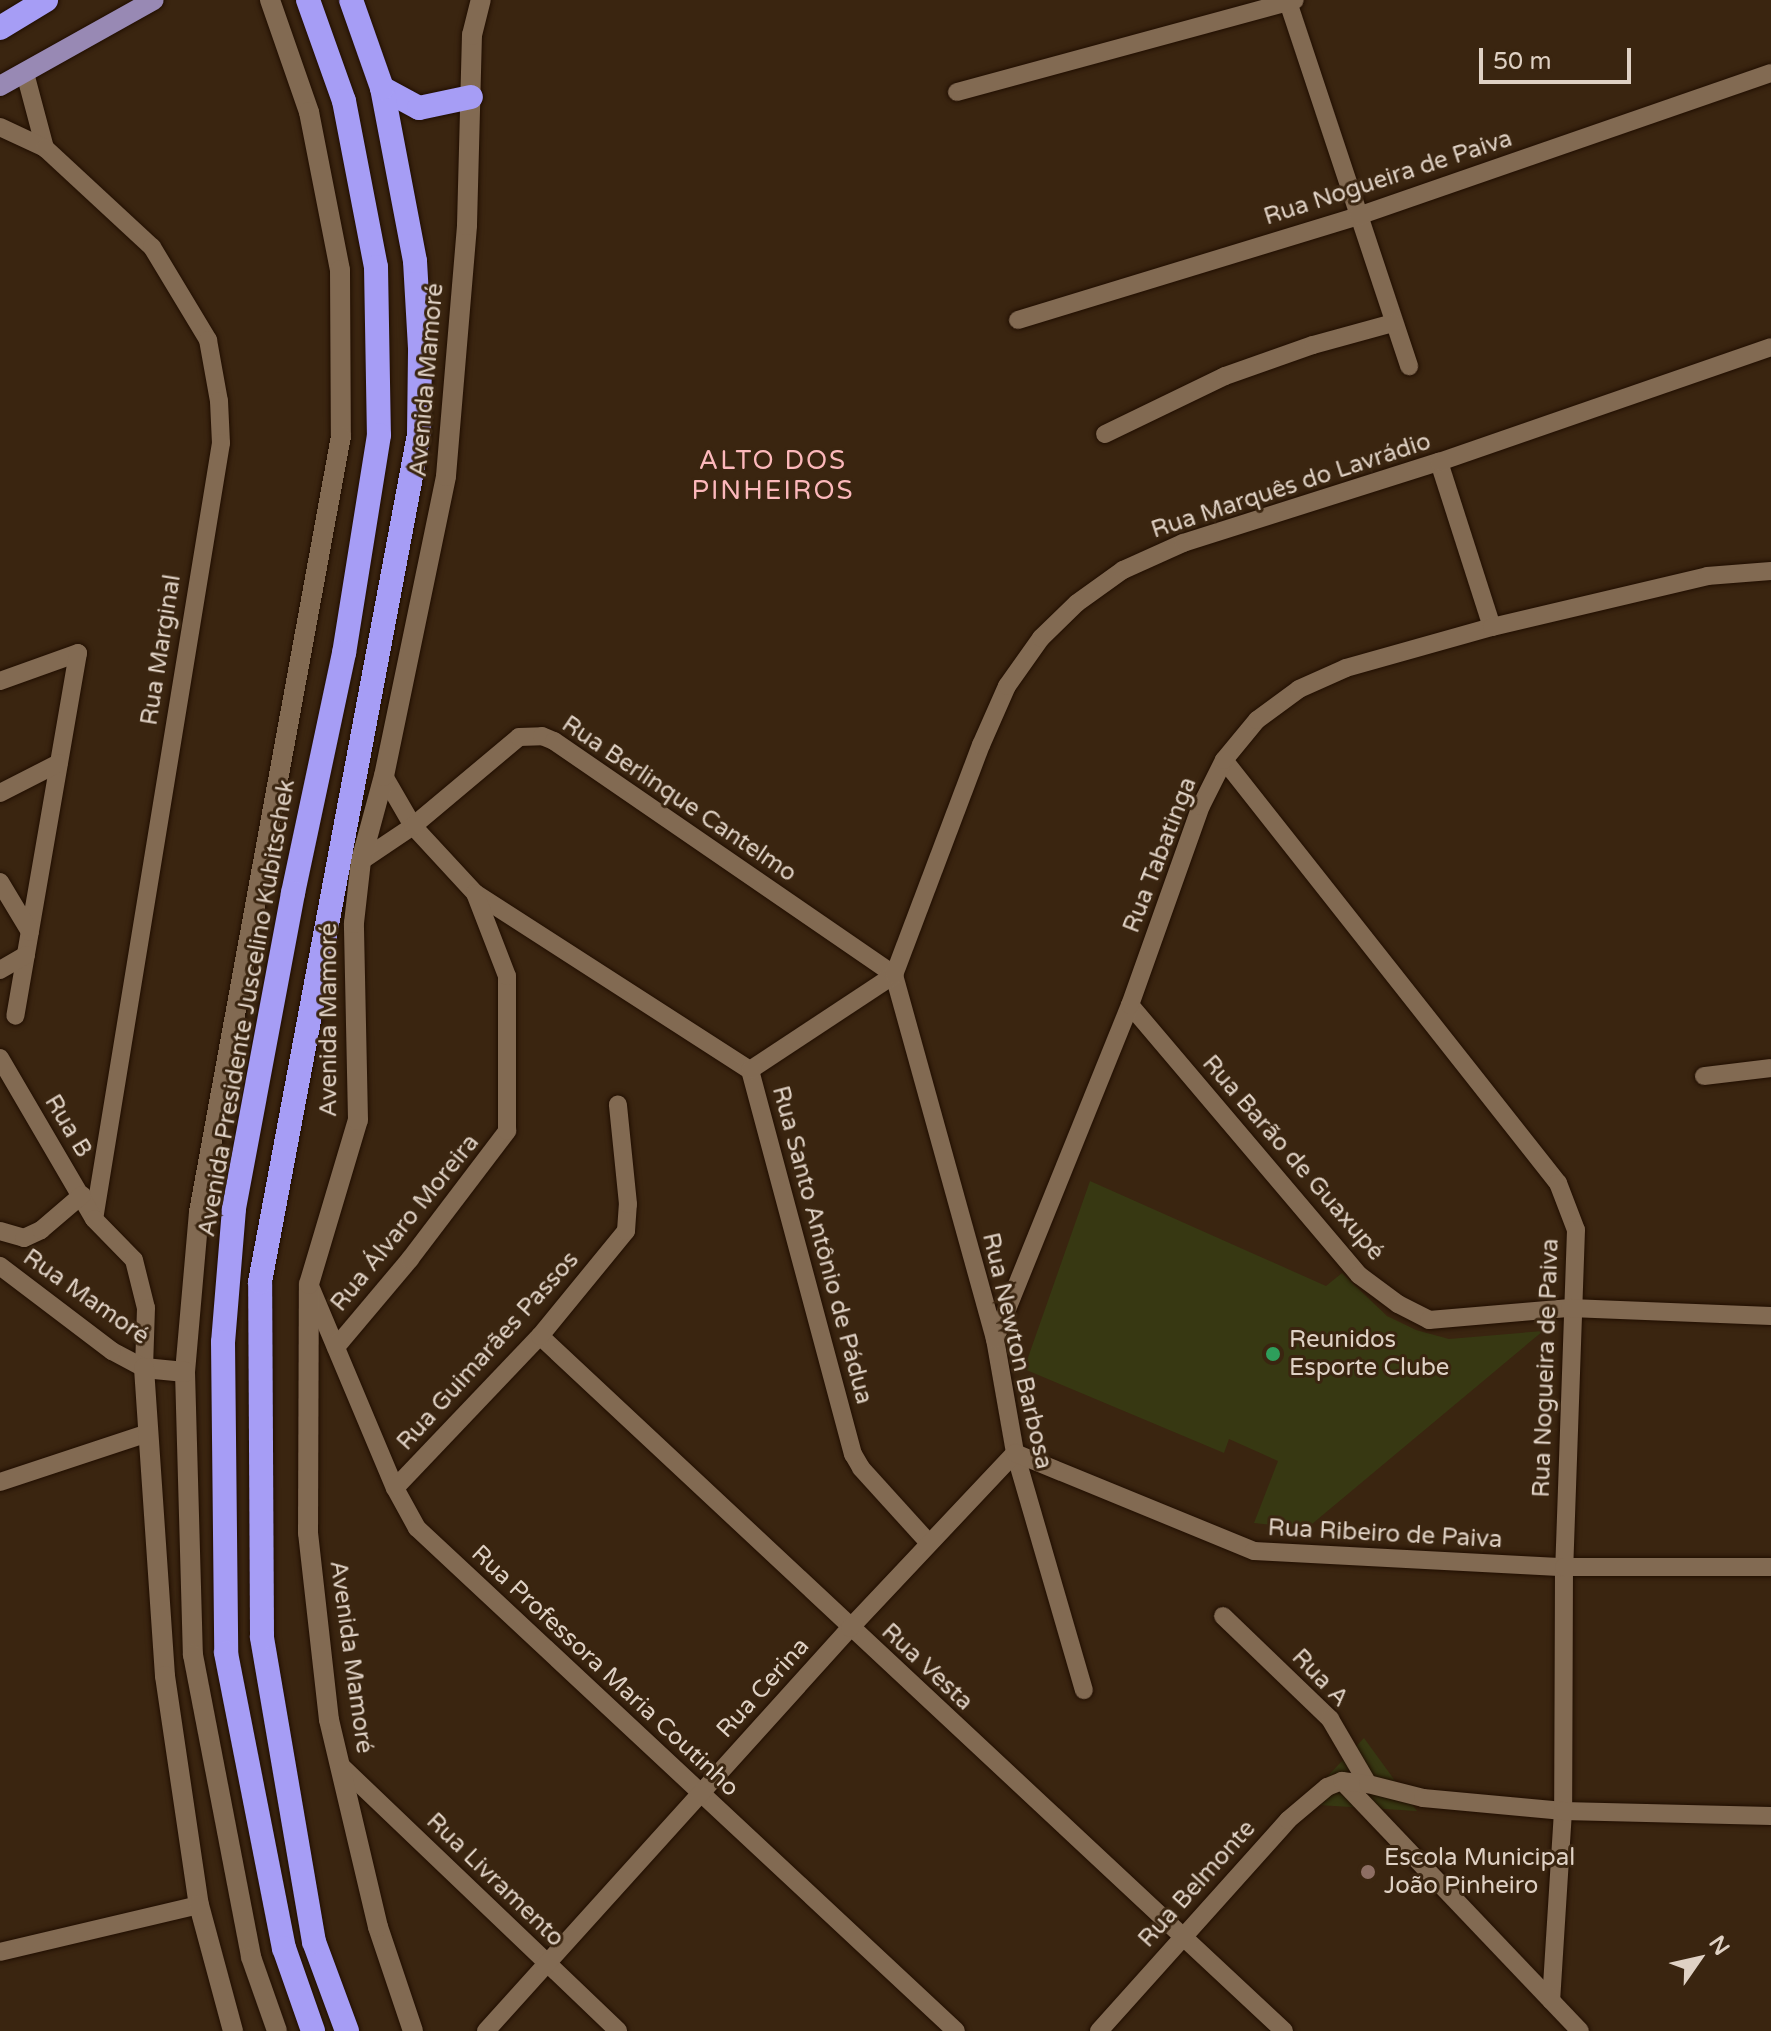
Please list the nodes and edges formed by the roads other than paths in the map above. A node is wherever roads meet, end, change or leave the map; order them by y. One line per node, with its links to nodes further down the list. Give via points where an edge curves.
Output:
1 (46, 0): 8 (highway)
2 (154, 0): 9 (main road)
3 (270, 0): 57 (street, Avenida Presidente Juscelino Kubitschek, via 309,112 340,270 341,436 199,1212)
4 (308, 0): 81 (highway, Avenida Presidente Juscelino Kubitschek, via 344,101 376,267 379,435 344,653 234,1209 223,1342 226,1653 284,1948)
5 (351, 0): 12 (highway)
6 (481, 0): 14 (street, Avenida Mamoré, via 472,35)
7 (1292, 1): 13 (street); 17 (street)
8 (0, 28)
9 (25, 73): 11 (main road); 16 (street)
10 (1771, 73): 17 (street, Rua Nogueira de Paiva)
11 (0, 86)
12 (382, 88): 14 (highway, via 419,108); 82 (highway, via 415,261 419,434 260,1282 262,1637 314,1942)
13 (957, 92)
14 (471, 97): 29 (street, Avenida Mamoré, via 467,225 446,476)
15 (0, 127): 16 (street, Rua Marginal)
16 (45, 148): 47 (street, Rua Marginal, via 152,247 208,340 221,443)
17 (1358, 216): 18 (street, Rua Nogueira de Paiva); 19 (street)
18 (1018, 320)
19 (1393, 323): 21 (street); 22 (street, via 1225,376)
20 (1771, 347): 23 (street, Rua Marquês do Lavrádio)
21 (1409, 366)
22 (1105, 434)
23 (1439, 462): 25 (street); 38 (street, Rua Marquês do Lavrádio, via 1183,543 1123,570 1077,603 1041,638 1007,686)
24 (1771, 571): 25 (street, Rua Tabatinga, via 1707,576)
25 (1492, 627): 27 (street, Rua Tabatinga, via 1346,668 1299,689 1257,720)
26 (0, 681): 28 (street, via 78,653)
27 (1224, 760): 39 (street, Rua Tabatinga, via 1201,806); 51 (street, Rua Nogueira de Paiva, via 1558,1183 1576,1230)
28 (59, 763): 30 (street); 35 (street)
29 (384, 776): 31 (street, Rua Santo Antônio de Pádua); 32 (street, Avenida Mamoré)
30 (0, 793)
31 (413, 826): 32 (street, Rua Berlinque Cantelmo); 34 (street, Rua Santo Antônio de Pádua); 38 (street, Rua Berlinque Cantelmo, via 519,737 542,736)
32 (361, 861): 50 (street, Avenida Mamoré, via 354,923 358,1120)
33 (0, 882): 35 (street)
34 (475, 893): 43 (street, Rua Santo Antônio de Pádua); 55 (street, Rua Álvaro Moreira, via 507,976 507,1131)
35 (30, 932): 36 (street)
36 (26, 955): 37 (street); 40 (street)
37 (0, 970)
38 (894, 975): 43 (street); 54 (street, Rua Newton Barbosa)
39 (1130, 1005): 51 (street, Rua Barão de Guaxupé, via 1359,1275 1398,1304 1429,1320); 54 (street, Rua Tabatinga)
40 (15, 1016)
41 (0, 1058): 46 (street, Rua B)
42 (1771, 1068): 44 (street)
43 (750, 1070): 62 (street, Rua Santo Antônio de Pádua, via 853,1454)
44 (1704, 1076)
45 (618, 1105): 53 (street, Rua Guimarães Passos, via 626,1231)
46 (82, 1195): 47 (street, Rua B); 48 (street, via 24,1238)
47 (94, 1219): 56 (street, Rua B, via 134,1260 146,1308)
48 (0, 1231)
49 (0, 1266): 56 (street, Rua Mamoré, via 112,1351)
50 (309, 1284): 55 (street, Rua Professora Maria Coutinho); 68 (street, Avenida Mamoré, via 308,1533 329,1720)
51 (1570, 1308): 52 (street, Rua Barão de Guaxupé); 63 (street, Rua Nogueira de Paiva)
52 (1771, 1316)
53 (540, 1336): 61 (street, Rua Guimarães Passos); 66 (street, Rua Vesta)
54 (995, 1339): 59 (street, Rua Newton Barbosa)
55 (336, 1347): 61 (street, Rua Professora Maria Coutinho)
56 (144, 1368): 57 (street); 58 (street)
57 (185, 1372): 80 (street, Avenida Presidente Juscelino Kubitschek, via 193,1655 251,1957)
58 (148, 1433): 60 (street); 74 (street, via 165,1676)
59 (1015, 1453): 62 (street, Rua Cerina); 63 (street, Rua Ribeiro de Paiva, via 1254,1551); 67 (street, Rua Newton Barbosa)
60 (0, 1482)
61 (395, 1488): 71 (street, Rua Professora Maria Coutinho, via 417,1528)
62 (929, 1543): 66 (street, Rua Cerina)
63 (1564, 1567): 64 (street, Rua Ribeiro de Paiva); 72 (street, Rua Nogueira de Paiva)
64 (1771, 1567)
65 (1223, 1616): 70 (street, Rua A, via 1330,1719)
66 (850, 1628): 71 (street, Rua Cerina); 75 (street, Rua Vesta)
67 (1084, 1690)
68 (339, 1764): 77 (street, Rua Livramento); 83 (street, Avenida Mamoré, via 378,1927)
69 (1342, 1781): 70 (street); 75 (street, Rua Belmonte, via 1288,1820); 78 (street)
70 (1368, 1784): 72 (street, via 1423,1798)
71 (701, 1793): 77 (street, Rua Cerina); 86 (street, Rua Professora Maria Coutinho)
72 (1563, 1811): 73 (street); 78 (street, Rua Nogueira de Paiva)
73 (1771, 1816)
74 (199, 1905): 76 (street); 79 (street)
75 (1183, 1936): 87 (street, Rua Belmonte); 88 (street, Rua Vesta)
76 (0, 1952)
77 (546, 1962): 84 (street, Rua Cerina); 85 (street, Rua Livramento)
78 (1551, 2001): 89 (street)
79 (233, 2031)
80 (277, 2031)
81 (313, 2031)
82 (347, 2031)
83 (413, 2031)
84 (486, 2031)
85 (618, 2031)
86 (956, 2031)
87 (1099, 2031)
88 (1284, 2031)
89 (1580, 2031)

